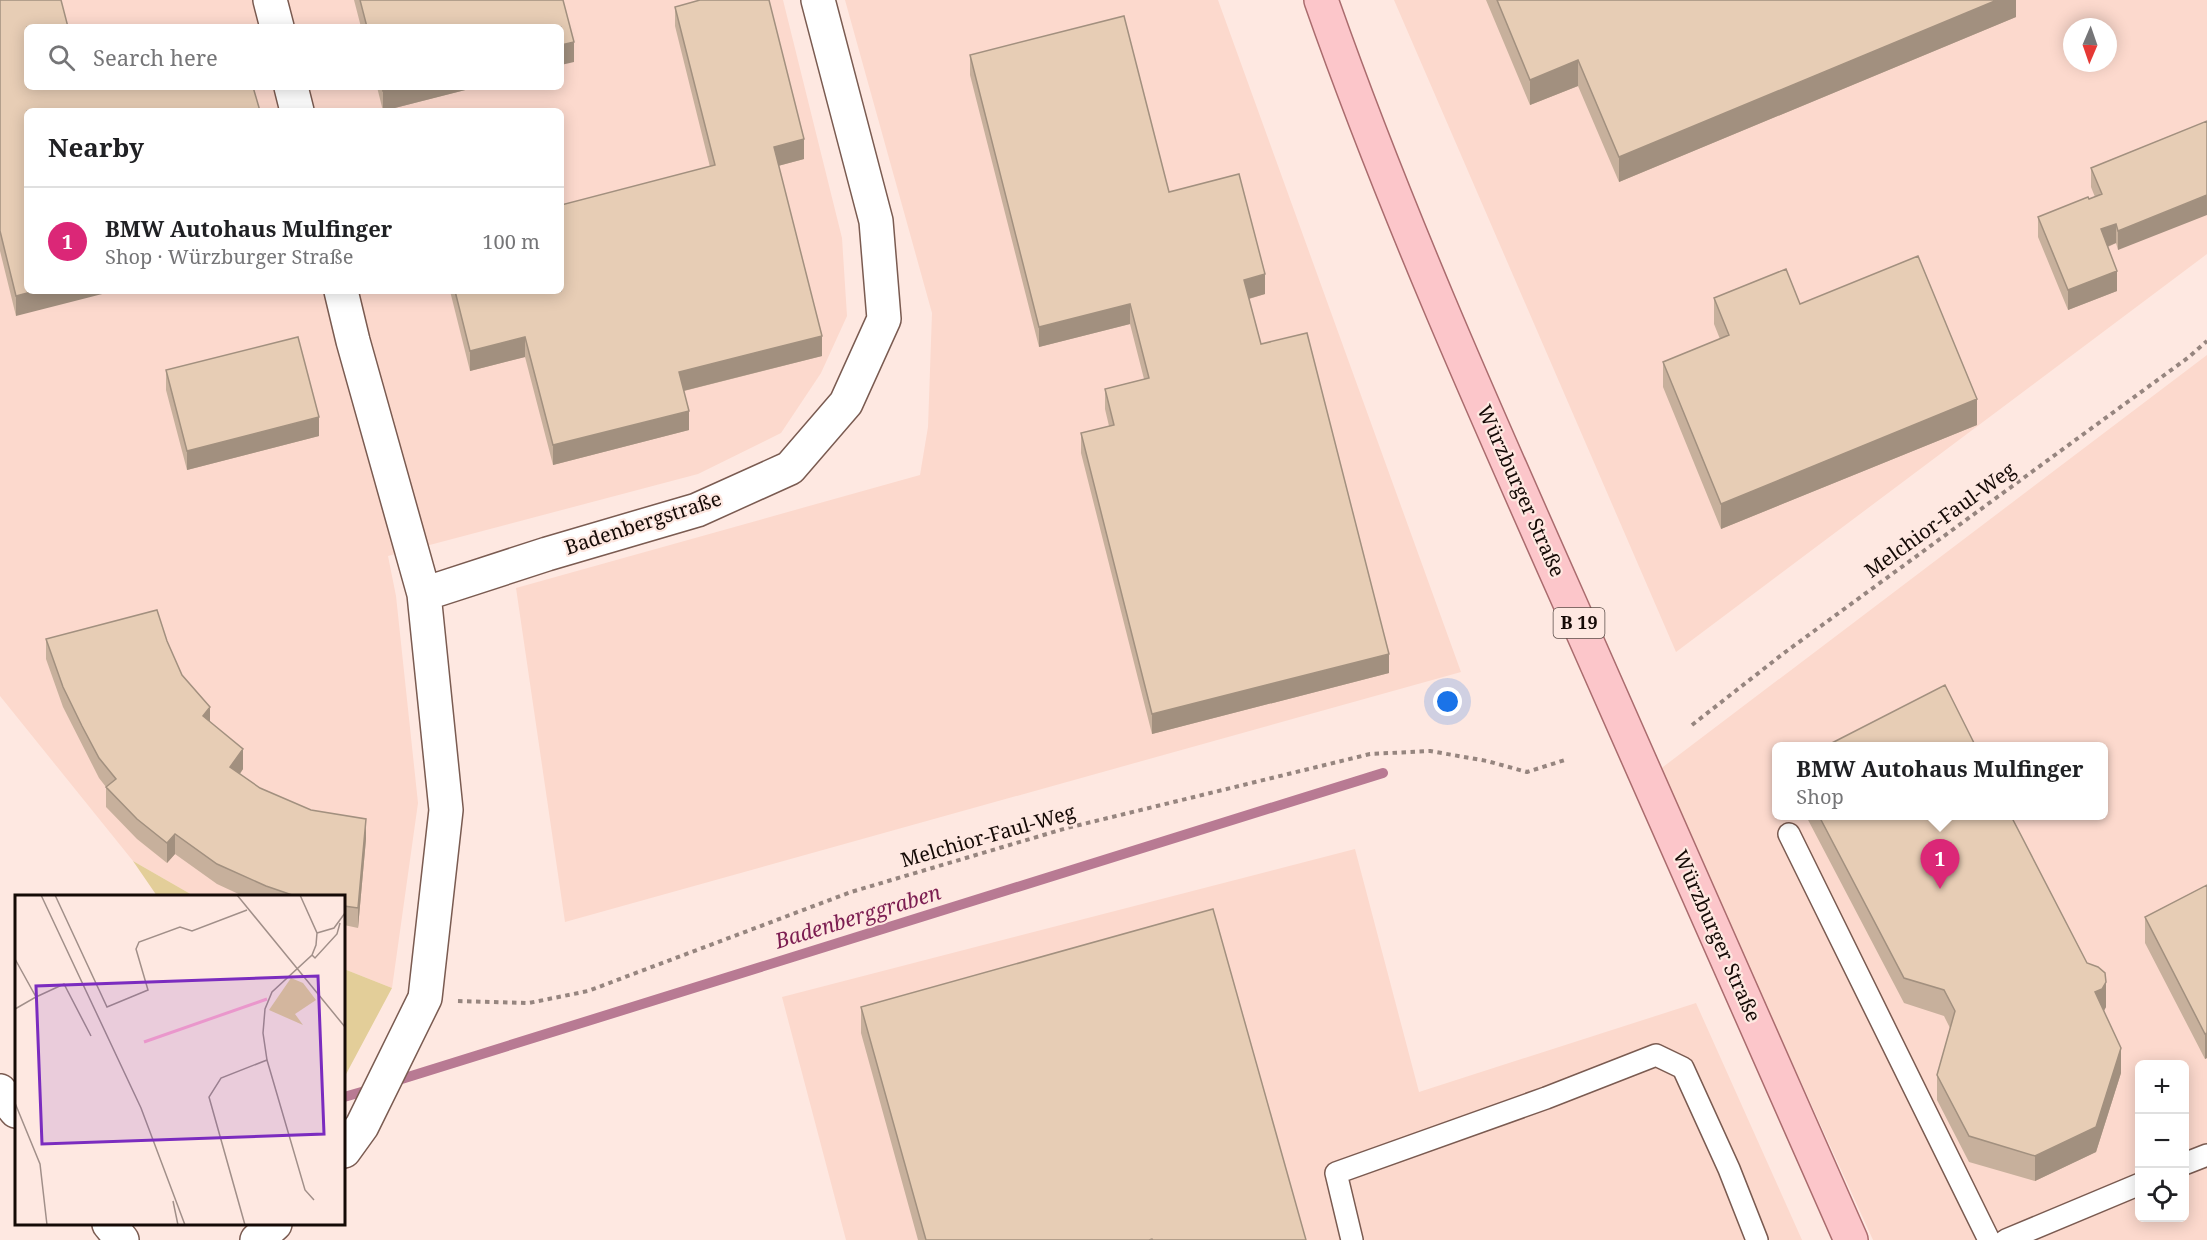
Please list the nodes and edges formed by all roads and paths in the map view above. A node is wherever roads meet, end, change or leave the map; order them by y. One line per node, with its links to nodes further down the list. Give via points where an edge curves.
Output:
1 (270, 0): 4 (street)
2 (818, 0): 9 (street, Badenbergstraße, via 876,221 884,319 846,403 790,468 696,510)
3 (1321, 0): 26 (main road, Würzburger Straße / B 19, via 1420,258 1487,415)
4 (276, 24)
5 (292, 90): 6 (street)
6 (296, 108)
7 (342, 294): 9 (street)
8 (2207, 341): 10 (path, Melchior-Faul-Weg)
9 (424, 594): 13 (street, via 446,810)
10 (1692, 725)
11 (1568, 759): 13 (path, Melchior-Faul-Weg, via 1527,772 1431,751 1370,754 1067,828 851,892 588,991 529,1003)
12 (1790, 834): 27 (lane)
13 (425, 998): 16 (street)
14 (0, 1091): 15 (street)
15 (15, 1110)
16 (353, 1138)
17 (2207, 1155): 18 (lane)
18 (2189, 1162)
19 (2135, 1186): 28 (lane)
20 (110, 1225): 22 (street)
21 (274, 1225): 23 (street)
22 (123, 1240)
23 (257, 1240)
24 (1352, 1240): 25 (lane, via 1336,1173 1656,1055 1683,1068)
25 (1757, 1240)
26 (1851, 1240)
27 (1989, 1240)
28 (2006, 1240)

